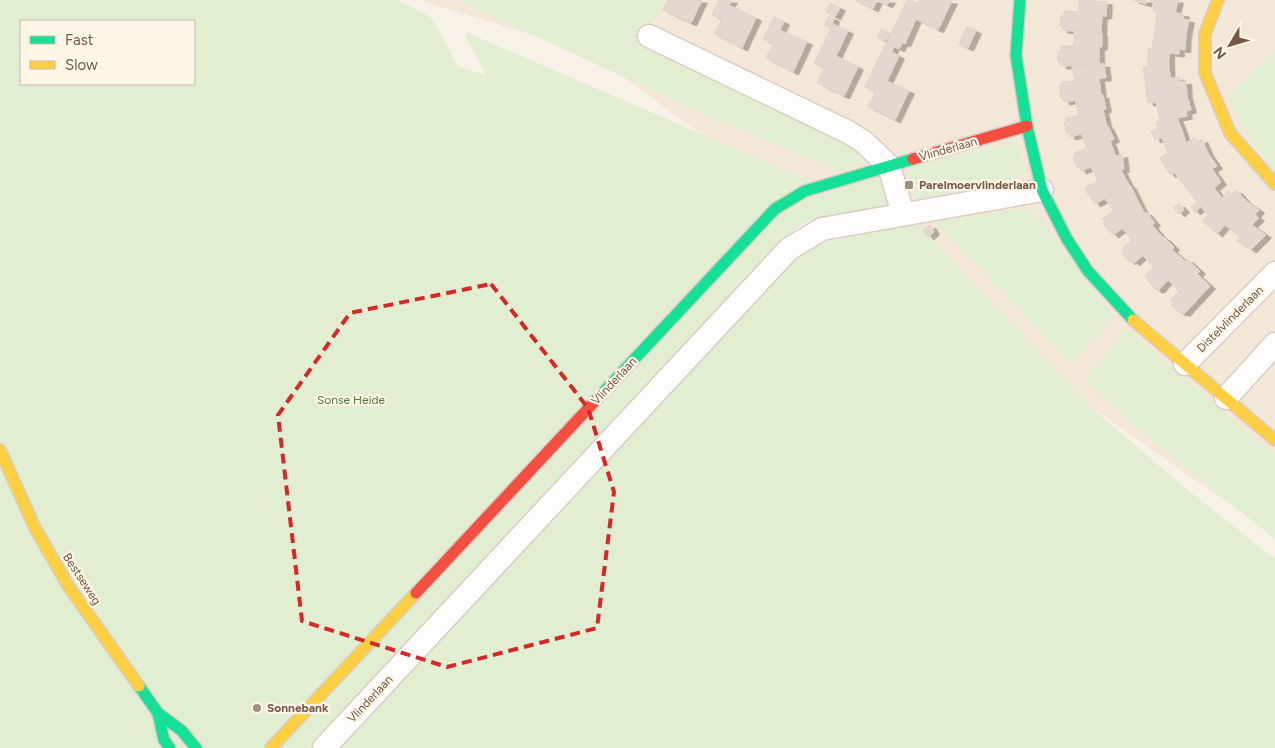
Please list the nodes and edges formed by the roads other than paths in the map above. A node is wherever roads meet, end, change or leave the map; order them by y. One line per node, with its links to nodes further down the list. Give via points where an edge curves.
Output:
1 (1020, 0): 4 (street, via 1016,55)
2 (1218, 0): 6 (street, via 1205,34 1205,72 1230,133)
3 (650, 36): 5 (street, via 848,132 864,142)
4 (1027, 126): 5 (street, Vlinderlaan); 7 (street)
5 (889, 166): 8 (street); 18 (street, Vlinderlaan, via 805,191 775,208)
6 (1275, 184)
7 (1042, 190): 8 (street, Vlinderlaan); 11 (street, via 1088,272 1124,312)
8 (903, 214): 19 (street, Vlinderlaan, via 822,229 790,249)
9 (1275, 273): 11 (street, Distelvlinderlaan)
10 (1275, 344): 12 (street)
11 (1185, 364): 12 (street)
12 (1226, 398): 13 (street)
13 (1275, 440)
14 (0, 450): 15 (street, Bestseweg, via 35,528 69,587)
15 (158, 713): 16 (street, Bestseweg, via 164,740); 17 (street, Bestseweg, via 182,731)
16 (170, 748)
17 (196, 748)
18 (271, 748)
19 (324, 748)

